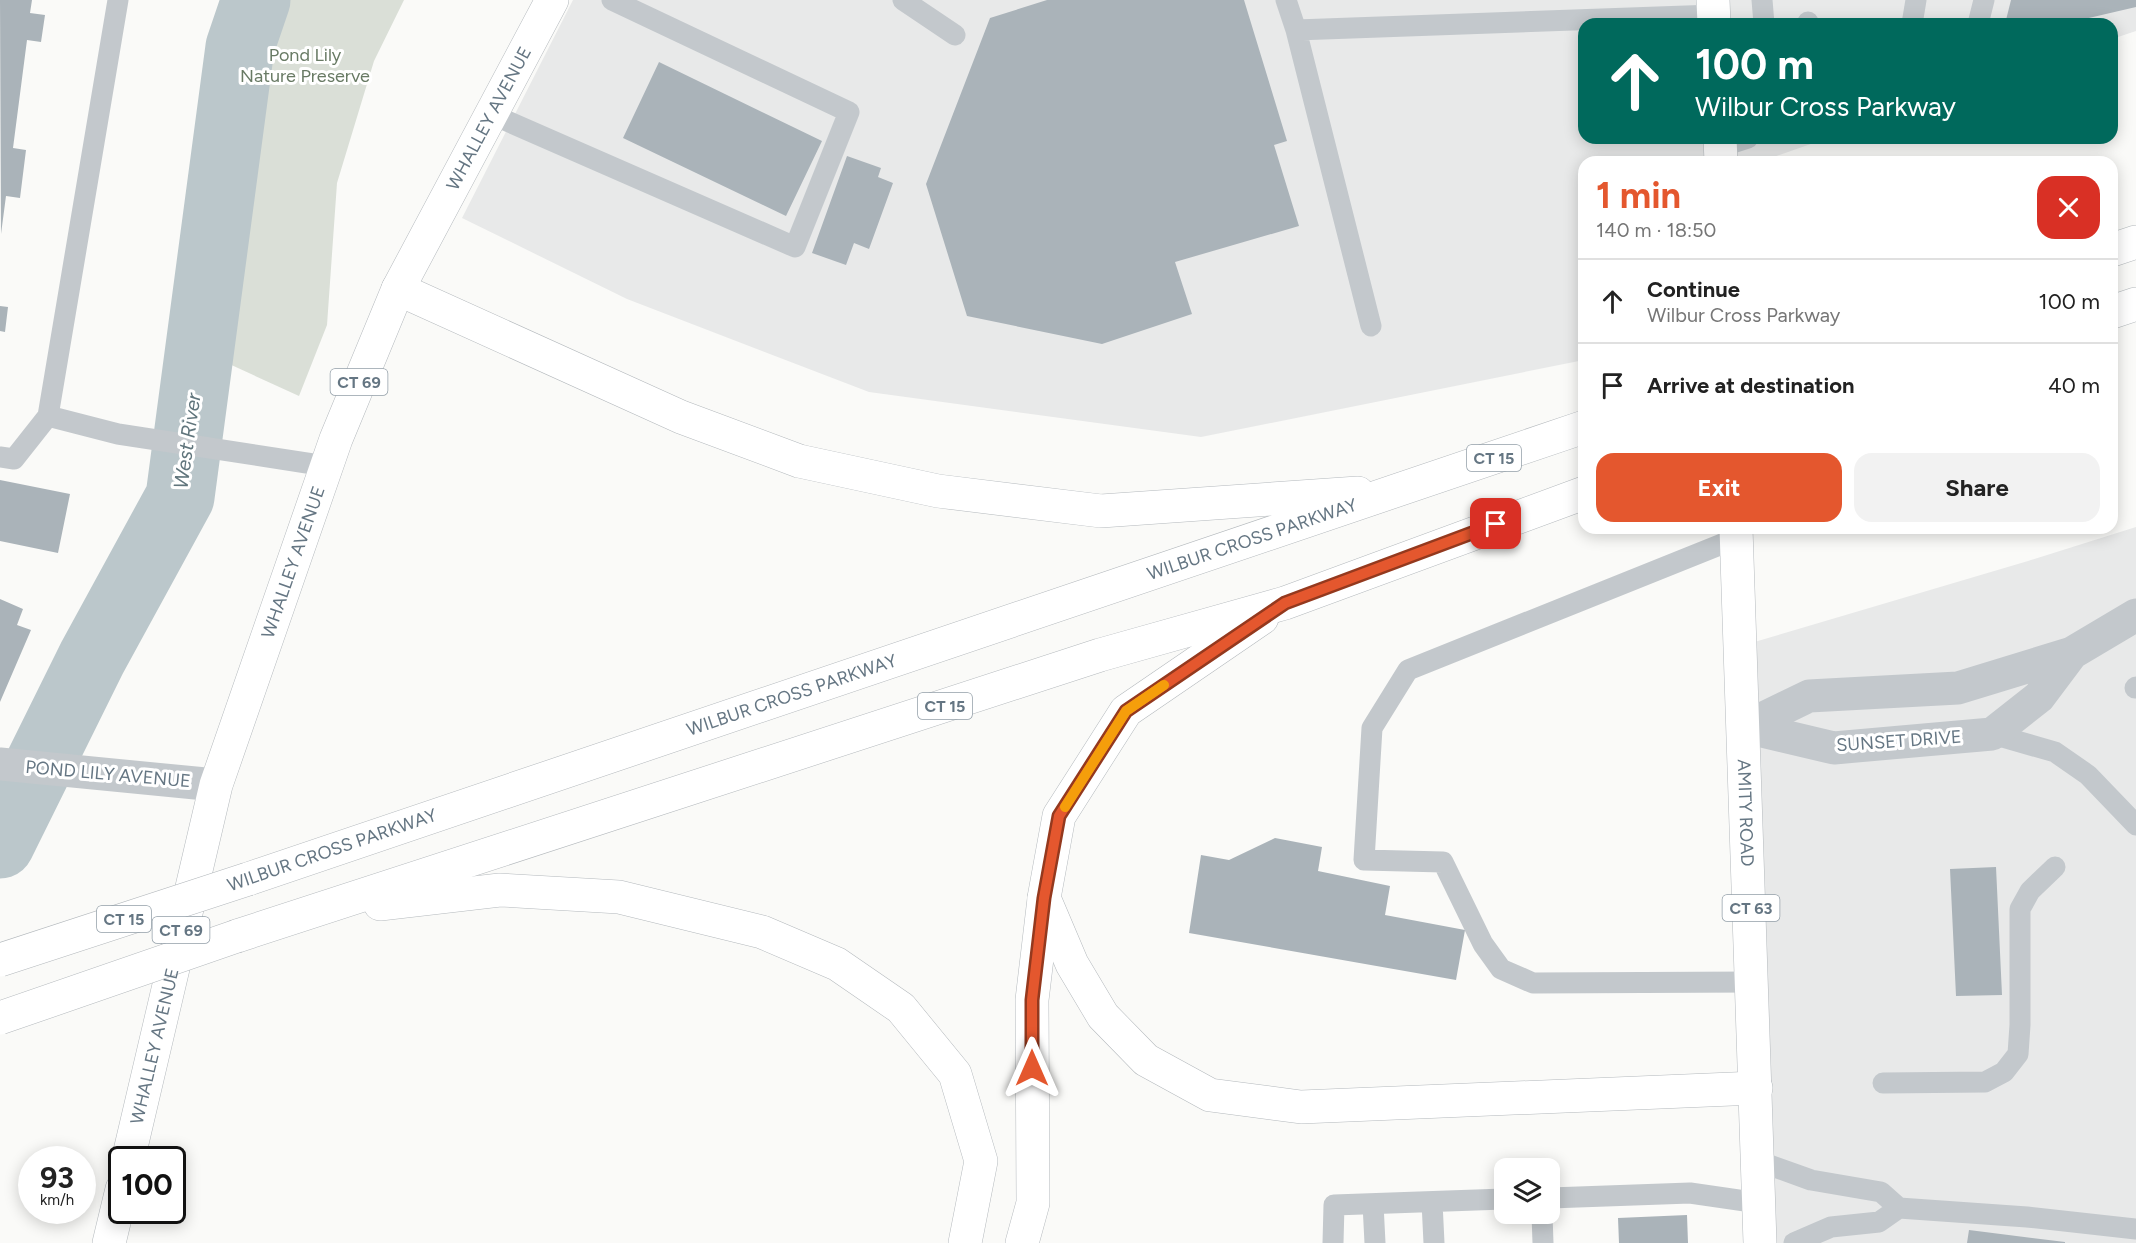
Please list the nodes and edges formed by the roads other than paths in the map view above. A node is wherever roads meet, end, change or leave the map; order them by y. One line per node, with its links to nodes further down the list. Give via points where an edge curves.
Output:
1 (118, 0): 24 (lane)
2 (552, 0): 17 (main road, WHALLEY AVENUE / CT 69)
3 (612, 0): 17 (lane, via 849,112 795,247)
4 (903, 0): 16 (lane)
5 (1286, 0): 15 (lane)
6 (1762, 0): 11 (lane)
7 (1916, 0): 12 (lane)
8 (1984, 0): 13 (lane)
9 (1714, 13): 10 (lane)
10 (1591, 18)
11 (1764, 18)
12 (1913, 18)
13 (1980, 18)
14 (1578, 19): 15 (lane)
15 (1296, 30): 23 (lane)
16 (955, 35)
17 (491, 114): 20 (main road, WHALLEY AVENUE / CT 69)
18 (2136, 242): 19 (main road)
19 (2118, 248)
20 (398, 289): 27 (main road, WHALLEY AVENUE / CT 69); 28 (main road, via 681,417 788,457 938,491 1101,511)
21 (2136, 304): 22 (main road)
22 (2118, 310)
23 (1371, 326)
24 (48, 416): 26 (lane, via 14,459); 27 (lane, via 118,434)
25 (1578, 429): 28 (main road, WILBUR CROSS PARKWAY / CT 15)
26 (0, 457)
27 (326, 466): 38 (main road, WHALLEY AVENUE / CT 69)
28 (1405, 490): 43 (main road, WILBUR CROSS PARKWAY / CT 15, bridge)
29 (1578, 495): 32 (main road, CT 15)
30 (1735, 534): 44 (lane, via 1408,670 1372,728 1364,860 1443,862 1483,944 1502,969 1533,983)
31 (1737, 534): 35 (main road, AMITY ROAD / CT 63)
32 (1285, 603): 41 (main road, via 1126,711 1059,816); 42 (main road, CT 15, via 1100,655)
33 (2136, 615): 34 (street)
34 (2072, 653): 35 (street, via 1958,688 1809,696); 36 (street, via 2039,697)
35 (1745, 727): 36 (street, SUNSET DRIVE, via 1834,748); 44 (main road, AMITY ROAD / CT 63)
36 (1992, 734): 39 (lane, via 2055,752 2088,775)
37 (0, 764): 38 (street, POND LILY AVENUE)
38 (216, 784): 48 (main road, WHALLEY AVENUE / CT 69)
39 (2136, 825)
40 (2055, 867): 46 (lane, via 2030,891 2019,909 2018,1054 2004,1072 1985,1082)
41 (1044, 898): 47 (main road, via 1072,964 1103,1016 1146,1060 1210,1095 1301,1107); 61 (main road, via 1032,1000 1033,1203)
42 (304, 914): 45 (main road, CT 15, bridge); 60 (main road, via 500,890 619,897 762,932 837,964 901,1008 955,1074 981,1161)
43 (0, 960)
44 (1753, 982): 47 (main road, AMITY ROAD / CT 63)
45 (0, 1018)
46 (1883, 1083)
47 (1756, 1088): 49 (main road, AMITY ROAD / CT 63)
48 (131, 1146)
49 (1758, 1161): 53 (main road, AMITY ROAD / CT 63); 55 (lane, via 1810,1180 1881,1192)
50 (1560, 1198): 53 (lane, via 1690,1193)
51 (1494, 1199): 52 (lane)
52 (1432, 1202): 54 (lane); 64 (lane)
53 (1759, 1203): 66 (main road, AMITY ROAD / CT 63)
54 (1373, 1204): 62 (lane, via 1334,1205); 63 (lane)
55 (1899, 1208): 58 (lane); 67 (lane, via 1879,1222 1831,1227)
56 (114, 1224): 59 (main road)
57 (1542, 1224): 65 (lane)
58 (2136, 1229)
59 (110, 1243)
60 (965, 1243)
61 (1022, 1243)
62 (1333, 1243)
63 (1375, 1243)
64 (1434, 1243)
65 (1543, 1243)
66 (1760, 1243)
67 (1794, 1243)

